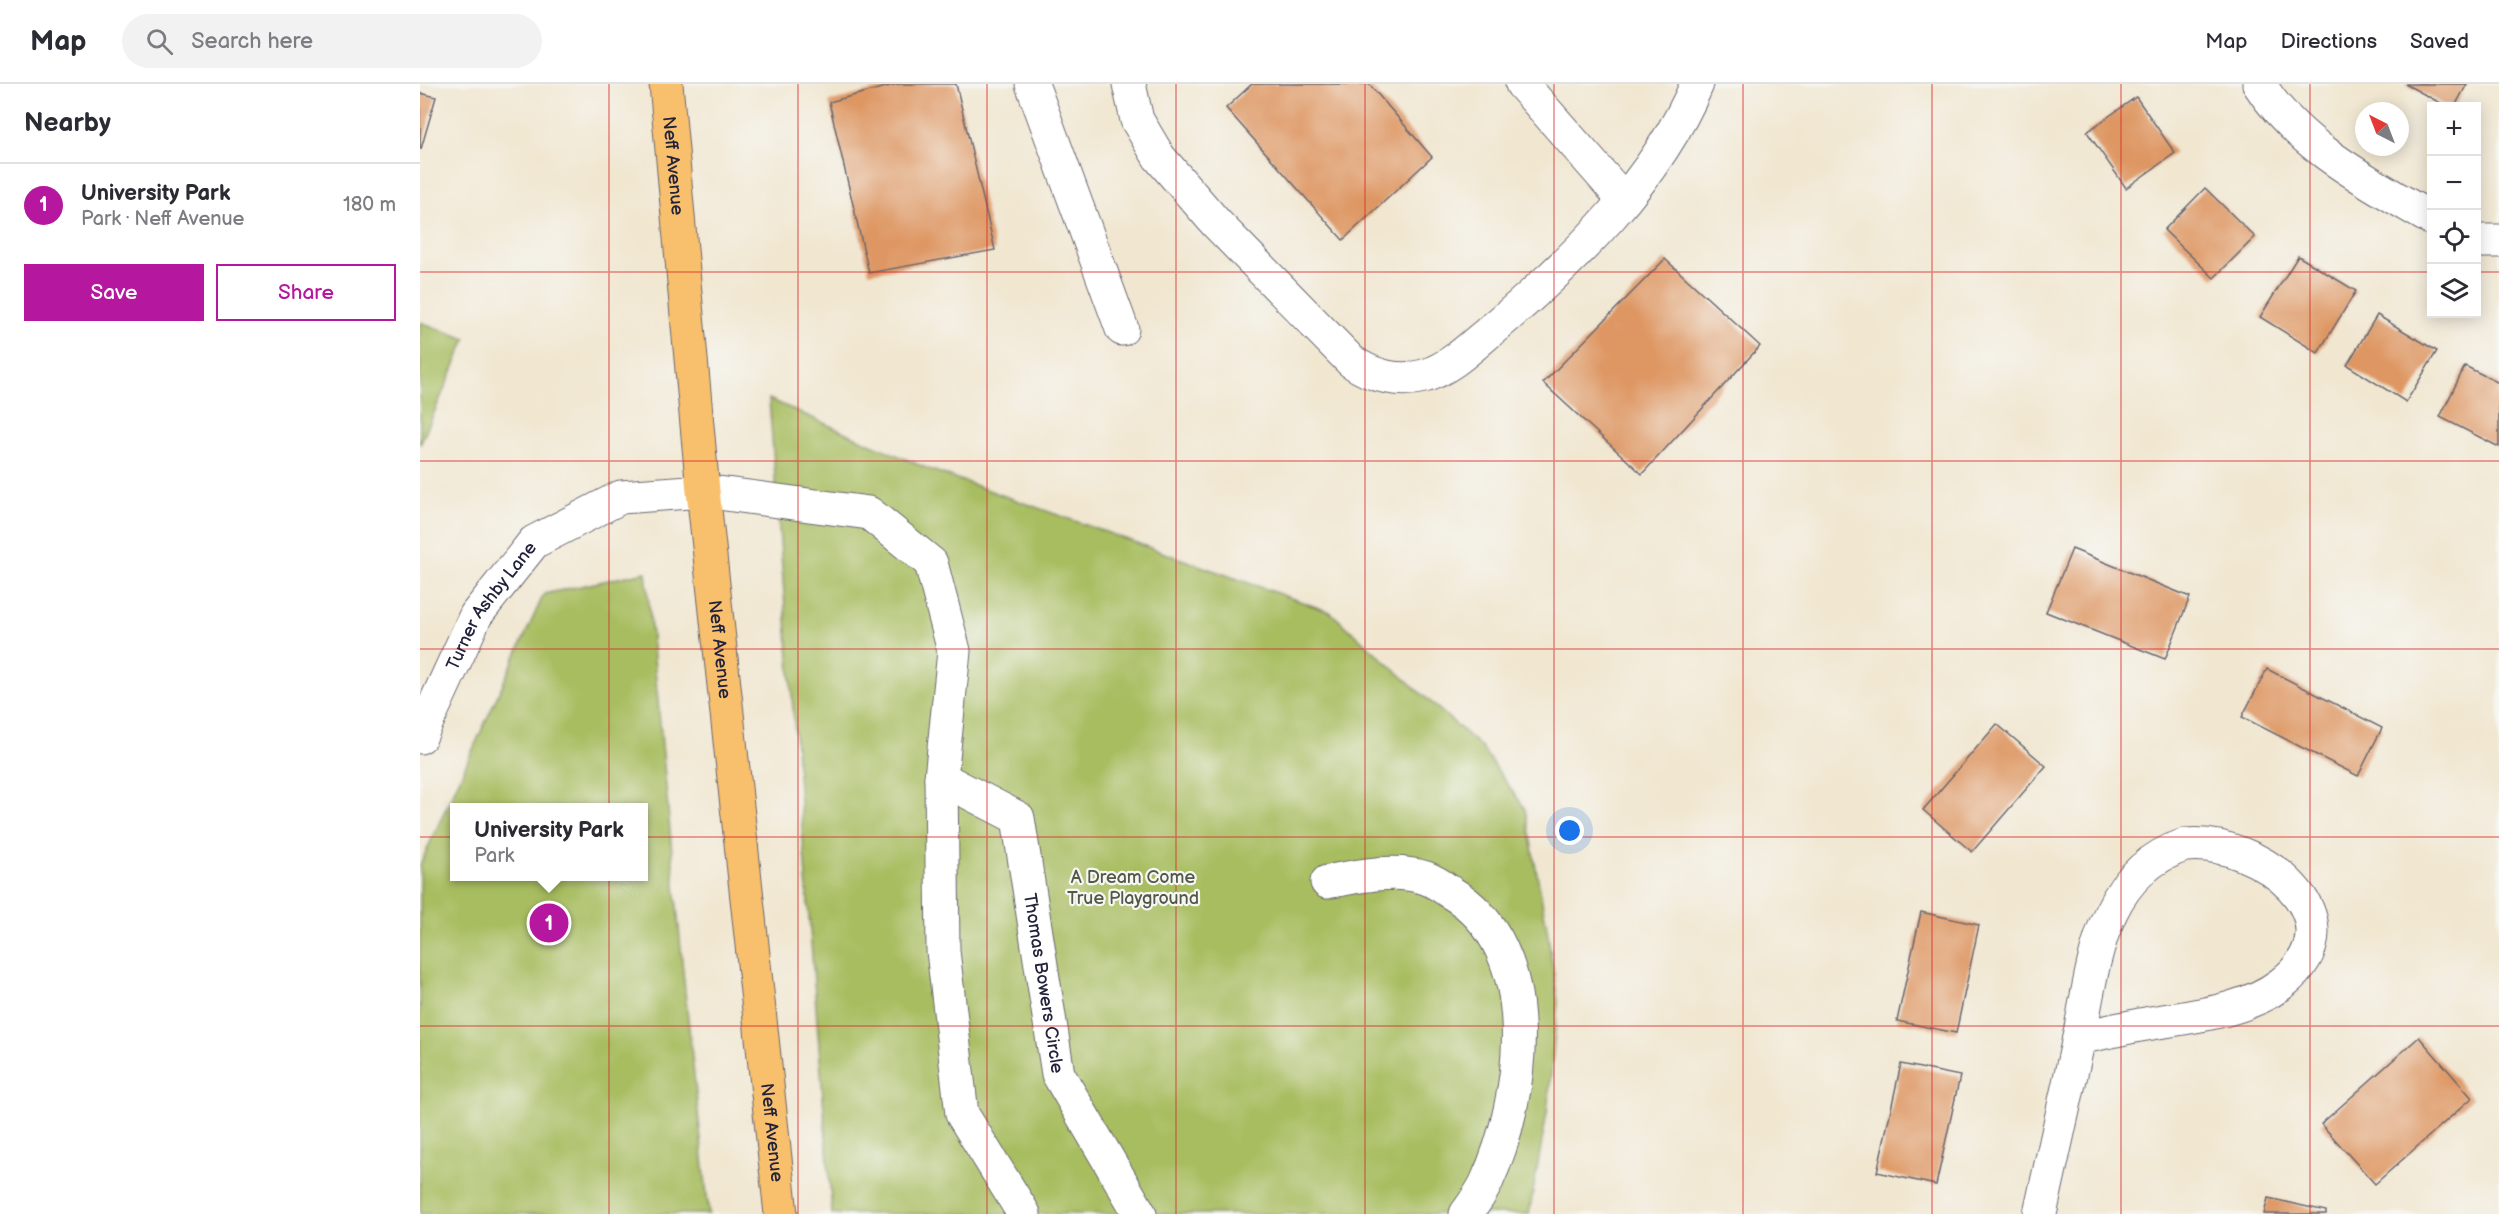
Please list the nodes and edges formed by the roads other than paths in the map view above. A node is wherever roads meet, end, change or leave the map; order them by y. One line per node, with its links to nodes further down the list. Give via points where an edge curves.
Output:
1 (666, 84): 12 (main road, Neff Avenue)
2 (1032, 84): 11 (street)
3 (1129, 84): 7 (street, via 1146,139 1202,207 1351,362 1381,376 1424,376 1463,353 1565,264)
4 (1522, 84): 7 (street)
5 (1697, 84): 7 (street, via 1670,138)
6 (2259, 84): 8 (street, via 2302,136)
7 (1623, 199)
8 (2427, 216)
9 (2481, 241): 10 (street)
10 (2499, 241)
11 (1122, 329)
12 (703, 491): 13 (street, Turner Ashby Lane, via 621,497 534,542 476,615); 14 (street, via 869,513 931,563 954,651); 17 (main road, Neff Avenue)
13 (420, 737)
14 (941, 778): 18 (street, via 943,951 962,1114); 19 (street, Thomas Bowers Circle, via 1018,818 1058,1074)
15 (1327, 882): 20 (street, via 1374,873 1426,878 1467,902 1496,936 1509,963 1519,1044 1510,1118 1486,1185)
16 (2079, 1038): 16 (street, via 2102,931 2124,890 2154,858 2185,845 2223,847 2262,864 2303,898 2313,927 2307,952 2294,971 2265,994 2198,1016); 21 (street)
17 (781, 1214)
18 (1024, 1214)
19 (1140, 1214)
20 (1466, 1214)
21 (2040, 1214)

